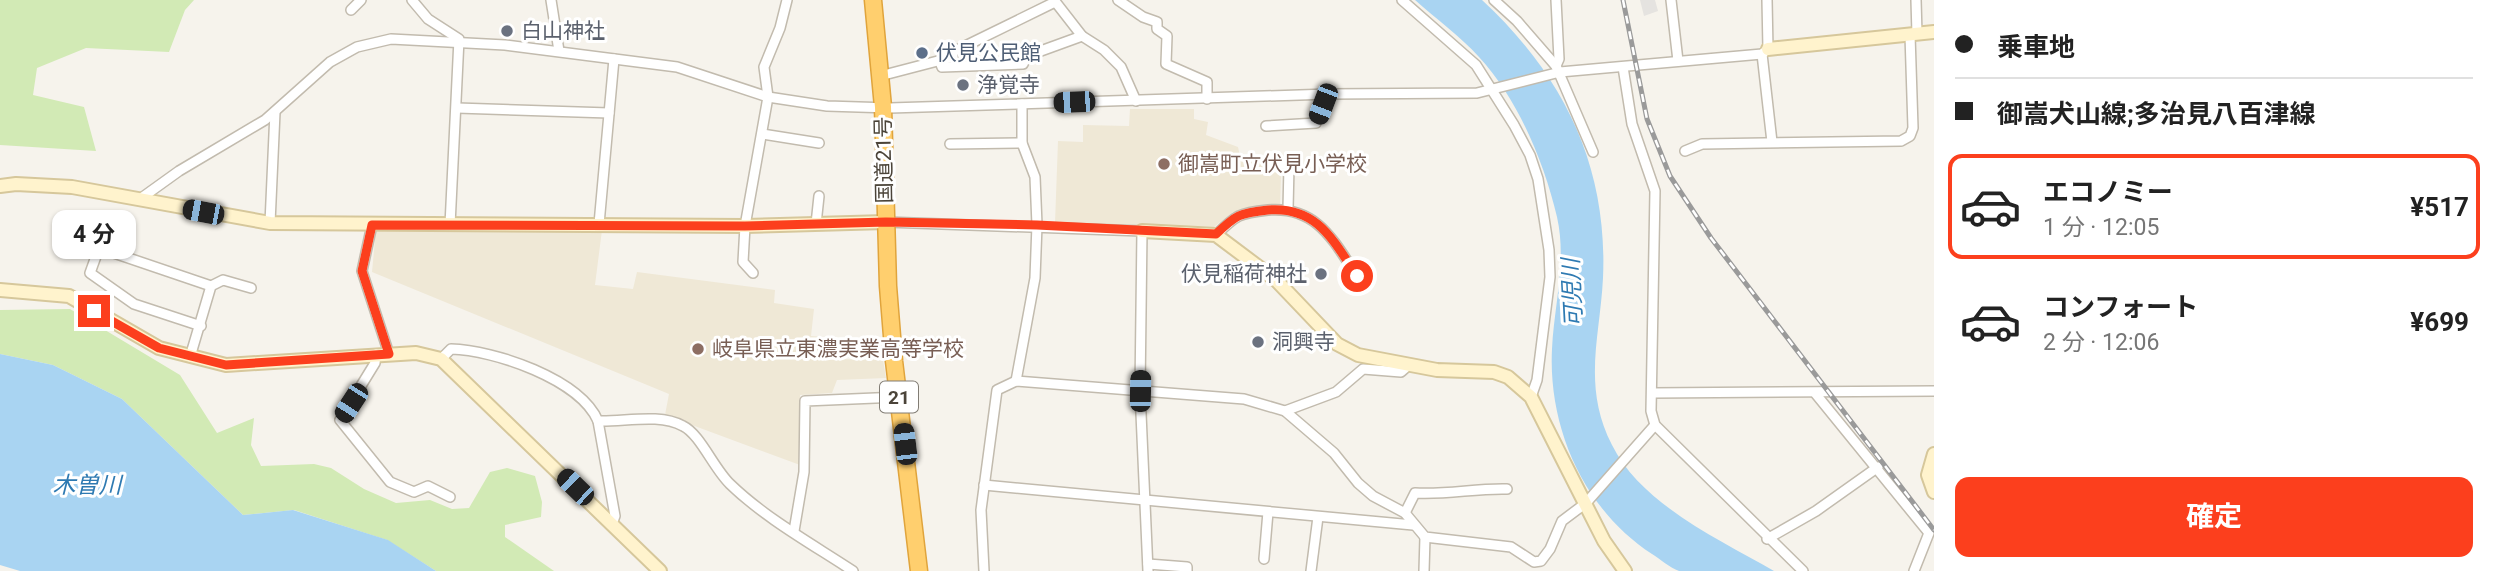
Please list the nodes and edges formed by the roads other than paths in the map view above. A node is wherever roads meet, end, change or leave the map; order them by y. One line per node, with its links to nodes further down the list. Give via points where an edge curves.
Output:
1 (361, 0): 14 (street)
2 (412, 0): 18 (street)
3 (551, 0): 19 (street)
4 (788, 0): 29 (street, via 764,68)
5 (873, 0): 26 (highway, 国道21号 / 21)
6 (1118, 0): 30 (street, via 1157,22 1157,29 1167,36 1166,64 1207,82)
7 (1402, 0): 27 (street, via 1476,65)
8 (1494, 0): 25 (street)
9 (1556, 0): 25 (street)
10 (1671, 0): 22 (street)
11 (1767, 0): 20 (street)
12 (1916, 0): 16 (street)
13 (1055, 1): 17 (street); 23 (street)
14 (351, 10)
15 (1934, 32): 16 (street)
16 (1913, 34): 20 (street); 39 (street, via 1910,136 1901,141)
17 (1082, 36): 23 (street, via 1027,57 1023,64 942,67); 31 (street, via 1121,67)
18 (460, 44): 19 (street); 34 (street); 35 (street, via 405,38 358,47 330,62)
19 (559, 51): 21 (street)
20 (1765, 52): 22 (street); 39 (street)
21 (614, 59): 29 (street, via 677,67); 36 (street)
22 (1678, 61): 24 (street)
23 (940, 62): 26 (street)
24 (1623, 67): 25 (street); 73 (street, via 1632,124 1655,191)
25 (1558, 69): 27 (street); 44 (street)
26 (880, 76): 33 (highway, 国道21号 / 21)
27 (1491, 91): 28 (street); 76 (street, via 1530,155 1549,250 1550,277)
28 (1325, 95): 30 (street); 37 (street, via 1316,123)
29 (768, 97): 33 (street, via 827,106); 38 (street)
30 (1208, 99): 31 (street)
31 (1136, 101): 32 (street)
32 (1022, 104): 33 (street); 41 (street)
33 (883, 107): 50 (highway, 国道21号 / 21)
34 (457, 108): 36 (street); 55 (street)
35 (275, 112): 48 (street); 51 (street)
36 (609, 113): 52 (street)
37 (1266, 126)
38 (762, 134): 40 (street); 57 (street)
39 (1772, 142): 43 (street, via 1702,144)
40 (819, 143)
41 (1022, 143): 42 (street); 56 (street, via 1035,177)
42 (950, 144)
43 (1685, 151)
44 (1593, 152)
45 (1276, 162): 49 (street, via 1289,166)
46 (0, 186): 48 (street, via 72,187)
47 (819, 196): 53 (street)
48 (140, 199): 51 (street)
49 (1288, 209): 59 (street, via 1241,213); 61 (street, via 1315,222)
50 (886, 222): 53 (street); 56 (street); 75 (highway, 国道21号 / 21)
51 (270, 223): 54 (street)
52 (599, 224): 55 (street); 57 (street)
53 (816, 224): 57 (street)
54 (372, 225): 55 (street); 66 (street, via 362,271)
55 (450, 225)
56 (1037, 225): 58 (street); 70 (street, via 1035,278)
57 (745, 226): 60 (street, via 743,262)
58 (1142, 231): 59 (street); 71 (street)
59 (1216, 234): 69 (street, via 1276,280 1337,344 1358,355)
60 (753, 273)
61 (1357, 276)
62 (211, 286): 63 (street, via 223,280); 65 (street); 65 (street, via 99,248 90,273 134,304)
63 (251, 288)
64 (0, 290): 67 (street, via 69,296 135,337)
65 (201, 326): 67 (street)
66 (383, 354): 67 (street, via 242,365); 68 (street, via 416,353); 85 (street, via 340,420 390,482 414,492 428,486)
67 (190, 357)
68 (441, 359): 78 (street, via 451,349 512,360 579,397); 91 (street)
69 (1410, 364): 76 (street, via 1494,372 1508,377); 77 (street, via 1401,372 1363,369 1336,392)
70 (1016, 381): 71 (street); 82 (street, via 997,390)
71 (1140, 391): 77 (street, via 1244,399); 86 (street)
72 (1934, 391): 74 (street)
73 (1653, 393): 74 (street); 79 (street)
74 (1815, 393): 81 (street)
75 (899, 397): 93 (street, via 805,401 804,472); 101 (highway, 国道21号 / 21)
76 (1531, 397): 87 (street)
77 (1285, 411): 89 (street, via 1334,453 1373,496)
78 (598, 421): 91 (street, via 615,516); 93 (street, via 638,419 684,426 729,483)
79 (1655, 425): 87 (street); 95 (street)
80 (1934, 454): 84 (street, via 1928,475)
81 (1878, 467): 95 (street); 97 (street, via 1928,533)
82 (984, 485): 86 (street); 102 (street)
83 (1507, 489): 89 (street, via 1415,493)
84 (1934, 492)
85 (450, 497)
86 (1144, 500): 88 (street); 98 (street)
87 (1586, 503): 94 (street, via 1562,521 1541,561 1534,562 1511,547); 106 (street)
88 (1268, 512): 90 (street); 96 (street)
89 (1405, 513): 92 (street)
90 (1318, 517): 92 (street); 104 (street)
91 (612, 524): 99 (street)
92 (1412, 525): 94 (street)
93 (794, 531): 100 (street)
94 (1425, 537): 105 (street)
95 (1767, 539): 107 (street)
96 (1264, 559)
97 (1916, 566): 108 (street)
98 (1148, 568): 103 (street, via 1186,567)
99 (660, 571)
100 (853, 571)
101 (919, 571)
102 (984, 571)
103 (1186, 571)
104 (1311, 571)
105 (1424, 571)
106 (1625, 571)
107 (1803, 571)
108 (1925, 571)

